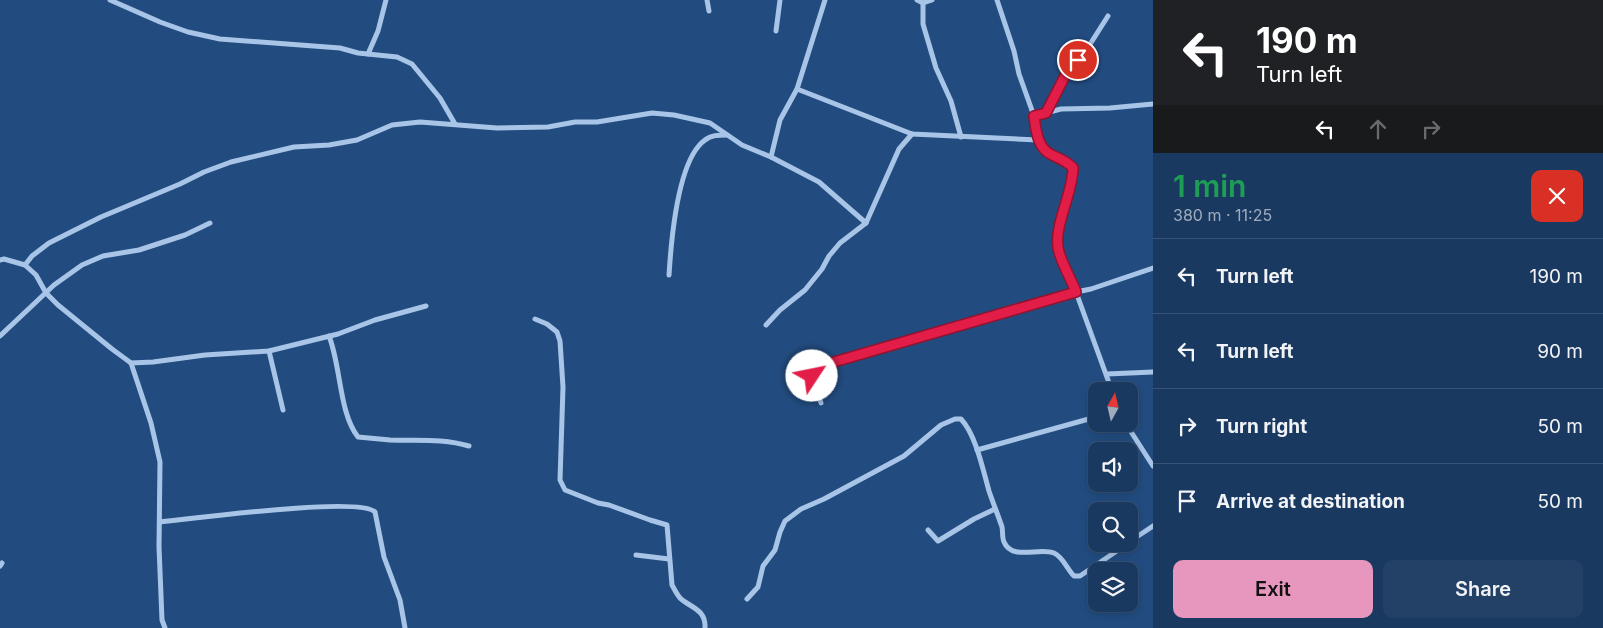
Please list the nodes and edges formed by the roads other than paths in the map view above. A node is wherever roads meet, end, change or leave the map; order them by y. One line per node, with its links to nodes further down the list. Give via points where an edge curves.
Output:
1 (110, 0): 13 (street, via 188,32 220,39 340,48)
2 (386, 0): 13 (street)
3 (707, 0): 10 (street)
4 (780, 0): 12 (street)
5 (825, 0): 14 (street)
6 (917, 0): 9 (street)
7 (932, 0): 9 (street)
8 (996, 0): 17 (street)
9 (923, 4): 21 (street, via 924,24 936,68 951,102)
10 (709, 11)
11 (1108, 16): 16 (street, via 1087,49 1068,70)
12 (776, 32)
13 (368, 54): 18 (street, via 397,57 412,64 440,98)
14 (797, 89): 19 (street); 23 (street, via 780,120)
15 (1153, 104): 16 (street)
16 (1046, 113): 17 (street)
17 (1034, 116): 22 (street)
18 (455, 124): 20 (street, via 548,128 652,113 710,123); 27 (street, via 420,122 392,125 357,140 294,147 231,162 101,217 49,243)
19 (912, 134): 21 (street); 25 (street, via 899,149)
20 (727, 135): 23 (street); 29 (street, via 705,139 695,150 686,169 675,216)
21 (961, 137): 22 (street)
22 (1038, 140): 30 (street, via 1051,155 1073,168 1073,179 1059,227 1058,251)
23 (771, 157): 25 (street, via 819,182)
24 (210, 223): 31 (street, via 139,250 92,260)
25 (866, 223): 34 (street, via 840,243 805,290)
26 (0, 260): 27 (street)
27 (26, 265): 31 (street)
28 (1153, 268): 30 (street)
29 (669, 275)
30 (1076, 292): 40 (street); 42 (street, via 820,366 813,370 812,376)
31 (46, 293): 35 (street); 38 (street)
32 (426, 306): 36 (street)
33 (535, 319): 56 (street, via 557,332 560,341 563,386 561,484 565,490 598,503 667,525)
34 (766, 325)
35 (0, 336)
36 (329, 336): 37 (street); 46 (street, via 347,415 358,437 434,440)
37 (269, 351): 38 (street); 43 (street)
38 (131, 363): 50 (street, via 160,462)
39 (1153, 372): 40 (street)
40 (1107, 374): 41 (street)
41 (1109, 382)
42 (821, 403)
43 (283, 410)
44 (1088, 419): 47 (street)
45 (1131, 432): 48 (street)
46 (469, 446)
47 (977, 450): 49 (street); 57 (street, via 966,425 961,419 955,419 941,426 904,456 800,509 786,521 775,550 763,566 758,587)
48 (1153, 466)
49 (995, 509): 52 (street, via 938,541); 54 (street, via 1004,543 1009,549 1051,552 1058,555 1074,576 1080,576)
50 (160, 522): 58 (street, via 162,620); 59 (street, via 332,506 372,509 384,557 400,600)
51 (1153, 526): 53 (street)
52 (928, 530)
53 (1138, 536)
54 (1115, 552)
55 (636, 555): 56 (street)
56 (669, 559): 60 (street, via 672,585 683,600 701,612)
57 (747, 599)
58 (165, 628)
59 (405, 628)
60 (705, 628)

